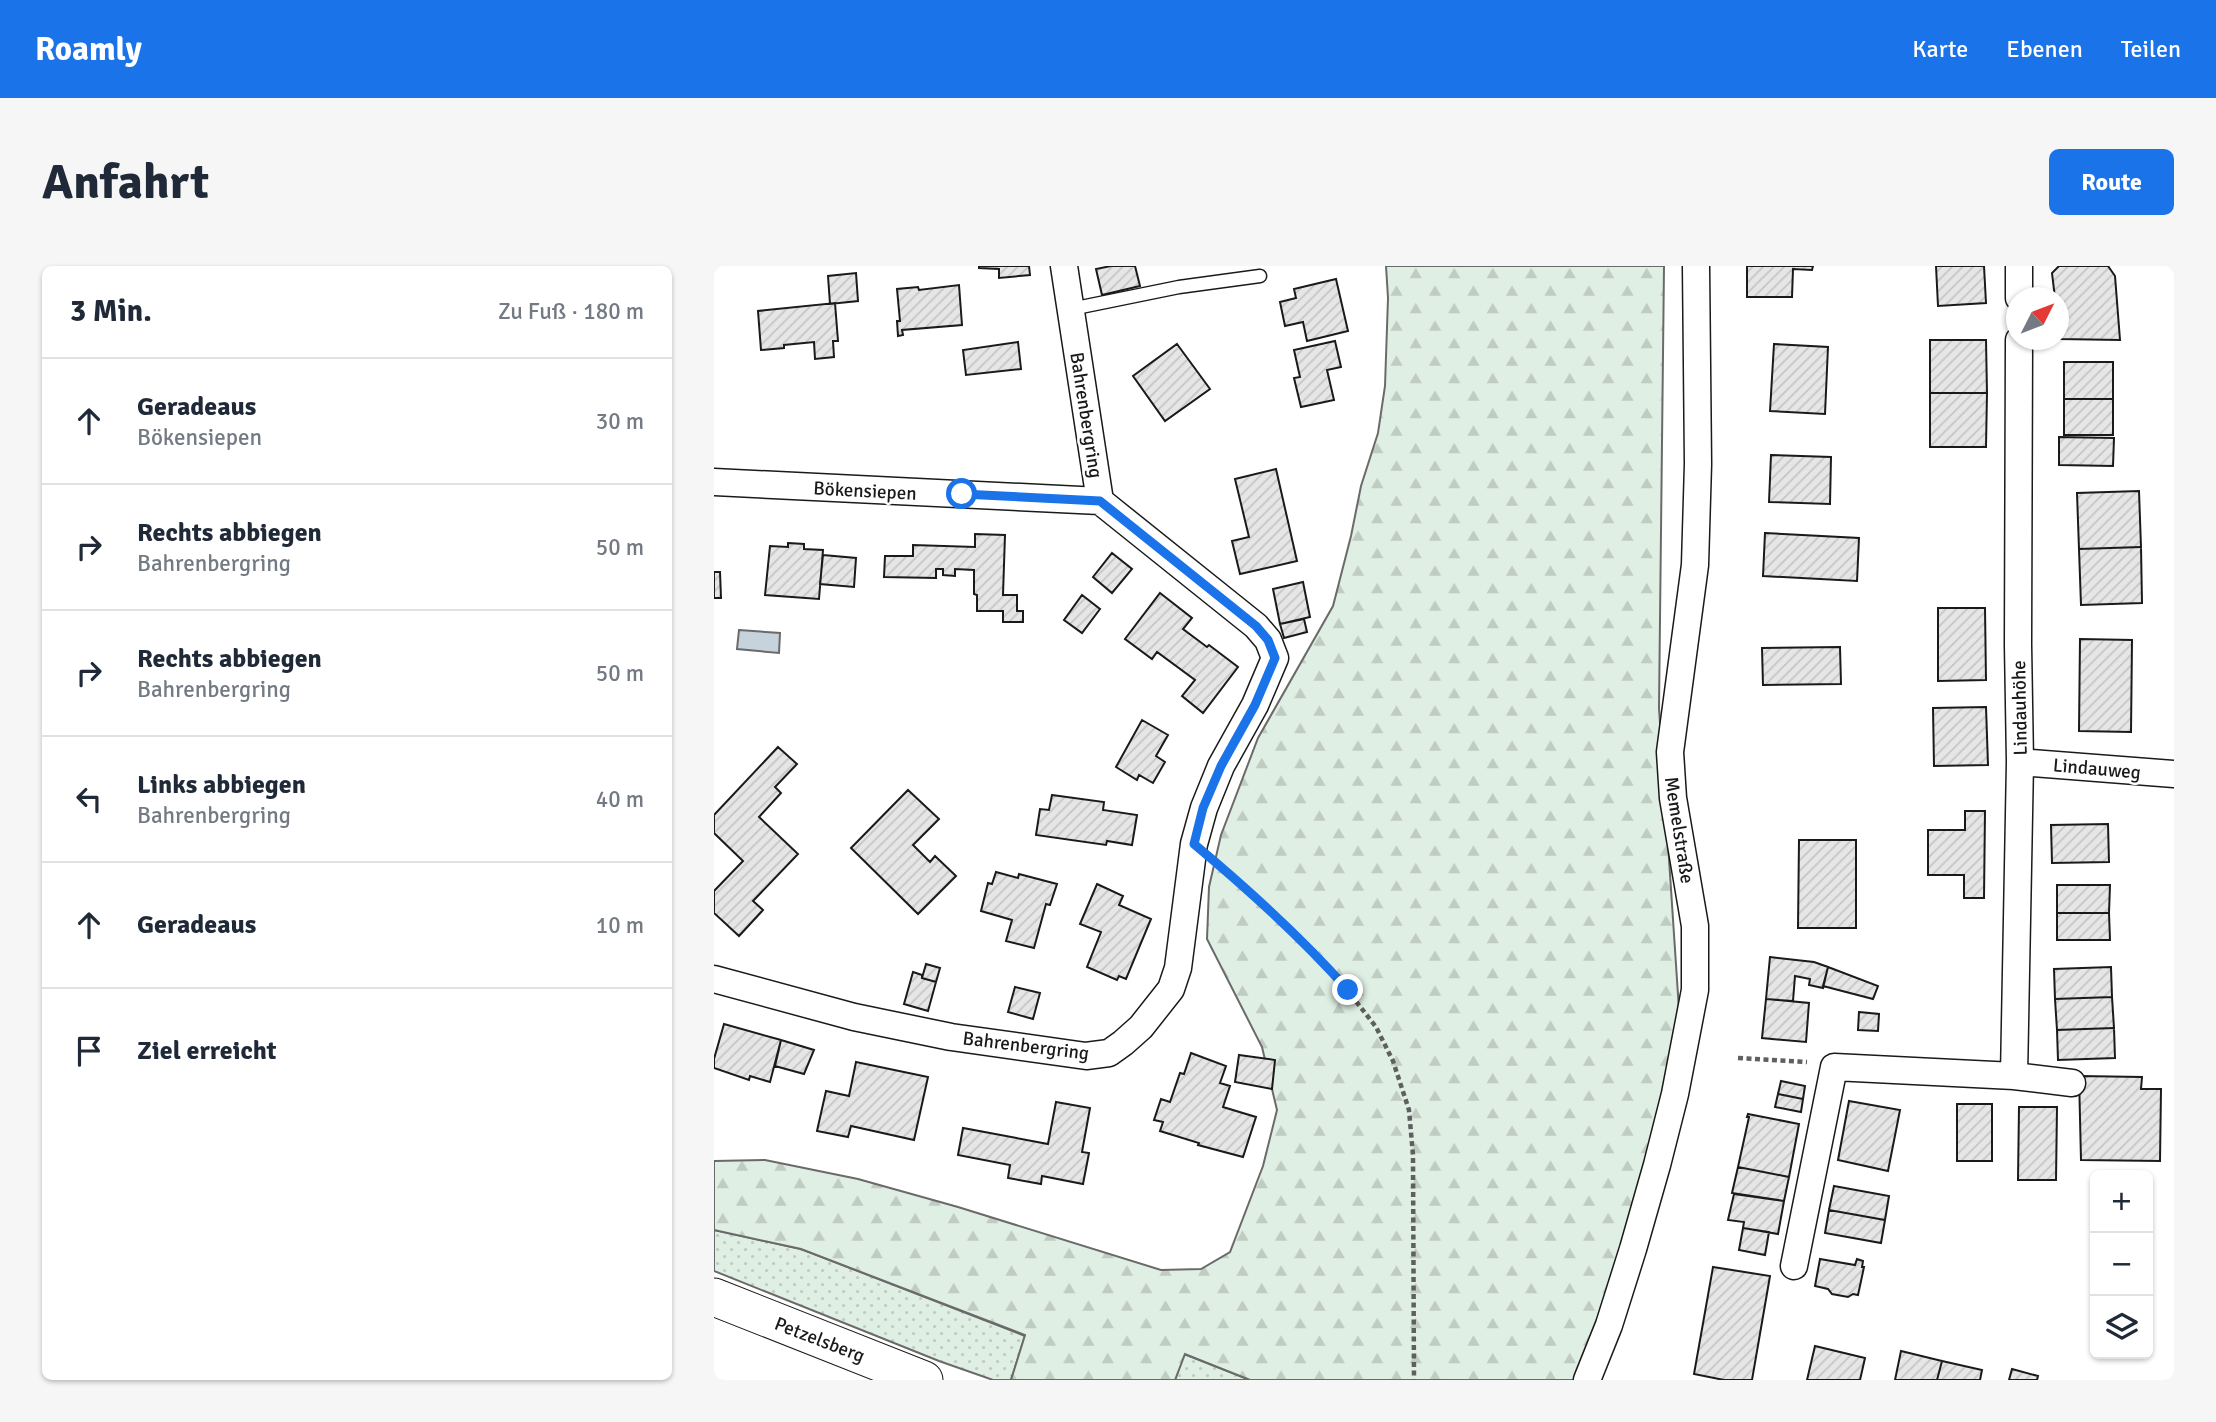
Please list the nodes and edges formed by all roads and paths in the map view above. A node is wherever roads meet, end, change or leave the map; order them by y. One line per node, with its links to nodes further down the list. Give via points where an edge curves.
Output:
1 (1064, 266): 6 (street, Bahrenbergring)
2 (1696, 266): 22 (street, Memelstraße, via 1695,565 1670,752 1695,926 1695,990 1650,1189 1609,1325)
3 (2020, 266): 5 (street)
4 (1260, 276): 6 (lane)
5 (2019, 287)
6 (1071, 309): 9 (street, Bahrenbergring)
7 (2019, 350): 10 (street, Lindauhöhe)
8 (714, 482): 9 (street, Bökensiepen)
9 (1100, 501): 12 (street, Bahrenbergring, via 1256,626 1274,650 1275,658 1255,705 1203,808)
10 (2020, 762): 11 (street, Lindauweg); 16 (street, Lindauhöhe)
11 (2174, 774)
12 (1194, 844): 13 (street, Bahrenbergring, via 1178,968 1171,989 1142,1027 1109,1053 1086,1056 951,1037 854,1017); 21 (path, via 1312,950 1376,1027 1393,1061 1409,1110 1413,1154)
13 (714, 979)
14 (1738, 1058): 15 (path)
15 (1834, 1066): 16 (street); 18 (street)
16 (2014, 1076): 17 (street)
17 (2072, 1083)
18 (1794, 1266)
19 (715, 1298): 20 (main road, Petzelsberg)
20 (924, 1380)
21 (1414, 1380)
22 (1587, 1380)

